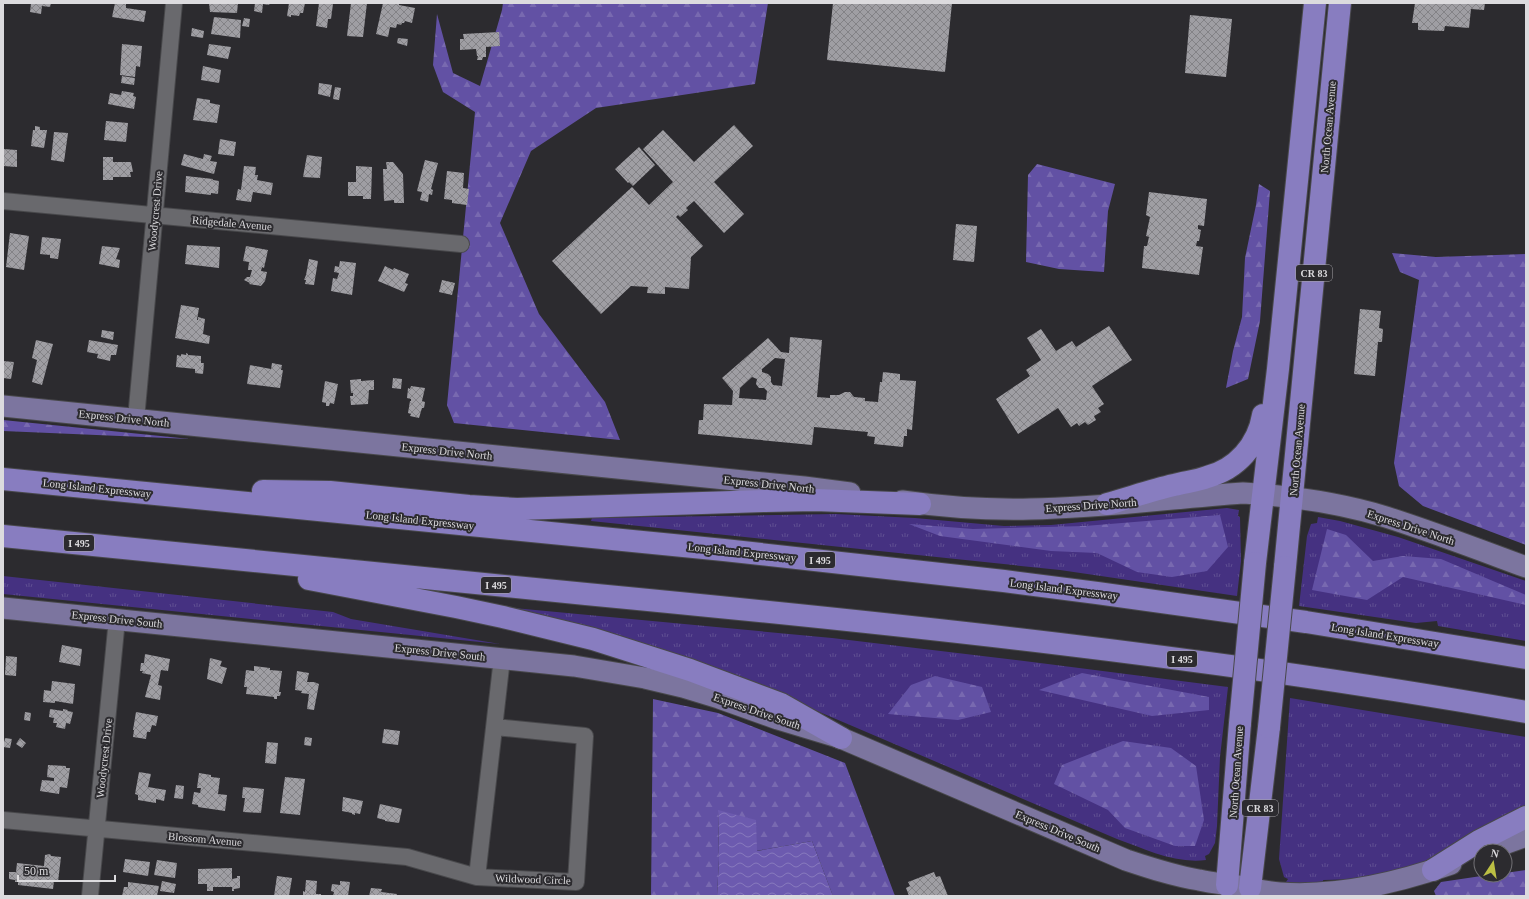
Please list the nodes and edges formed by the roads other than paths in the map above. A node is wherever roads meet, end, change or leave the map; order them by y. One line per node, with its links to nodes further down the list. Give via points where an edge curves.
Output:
1 (174, 3): 5 (street, Woodycrest Drive)
2 (1315, 3): 7 (highway, North Ocean Avenue / CR 83)
3 (1340, 3): 13 (highway, North Ocean Avenue / CR 83)
4 (3, 200): 5 (street, Ridgedale Avenue)
5 (154, 216): 6 (street, Ridgedale Avenue); 9 (street, Woodycrest Drive)
6 (461, 244)
7 (1285, 294): 12 (highway, North Ocean Avenue / CR 83); 15 (highway, via 1262,422 1246,454 1227,469 1208,477)
8 (3, 406): 9 (main road, Express Drive North)
9 (136, 419): 14 (main road, Express Drive North, via 804,487)
10 (3, 479): 11 (highway, Long Island Expressway / I 495)
11 (110, 489): 14 (highway, via 330,492 517,509 801,500); 22 (highway, Long Island Expressway / I 495, via 724,550 1012,582 1306,622)
12 (1263, 494): 13 (main road, Express Drive North); 15 (main road, Express Drive North, via 1243,493); 34 (highway, North Ocean Avenue / CR 83, bridge, via 1240,723)
13 (1292, 497): 18 (main road, Express Drive North, via 1385,517); 35 (highway, North Ocean Avenue / CR 83, bridge)
14 (920, 504): 15 (main road, Express Drive North, via 1031,509)
15 (1107, 504)
16 (3, 536): 17 (highway, I 495)
17 (155, 551): 23 (highway, I 495, via 932,629 1112,650 1290,674); 25 (highway, via 456,607 593,639 690,670 781,704)
18 (1526, 567)
19 (3, 608): 20 (main road, Express Drive South)
20 (117, 619): 21 (main road, Express Drive South); 28 (street, Woodycrest Drive)
21 (502, 658): 24 (street); 25 (main road, Express Drive South, via 574,666 645,678 683,687)
22 (1526, 658)
23 (1526, 712)
24 (495, 727): 33 (street); 33 (street, Wildwood Circle, via 585,736 576,882)
25 (842, 738): 34 (main road, Express Drive South, via 1126,860)
26 (1526, 817): 32 (highway)
27 (3, 820): 28 (street, Blossom Avenue)
28 (97, 829): 33 (street, Blossom Avenue, via 407,857); 36 (street, Woodycrest Drive)
29 (1526, 836): 30 (main road)
30 (1507, 843)
31 (1473, 856): 32 (main road, Express Drive South)
32 (1433, 870): 35 (main road, Express Drive South, via 1387,883 1340,891)
33 (478, 877)
34 (1227, 890): 35 (main road, Express Drive South)
35 (1250, 892)
36 (90, 896)

